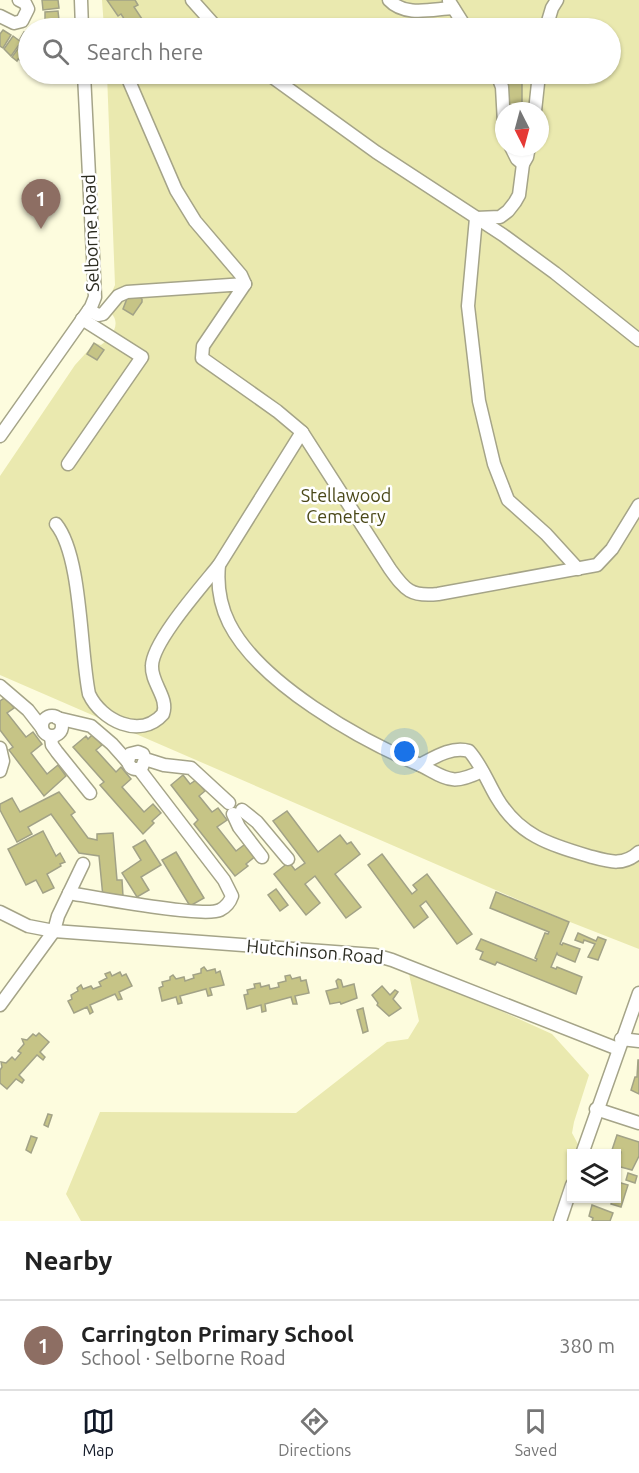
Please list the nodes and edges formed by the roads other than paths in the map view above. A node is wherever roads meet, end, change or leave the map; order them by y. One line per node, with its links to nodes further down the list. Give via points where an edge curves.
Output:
1 (19, 0): 8 (street, via 28,9)
2 (81, 0): 9 (street)
3 (192, 0): 10 (street)
4 (388, 0): 6 (street, via 410,10)
5 (557, 0): 12 (street)
6 (451, 4): 11 (street)
7 (0, 16): 13 (street)
8 (24, 18)
9 (82, 18)
10 (208, 18)
11 (460, 18)
12 (549, 18)
13 (18, 22)
14 (85, 84): 26 (street, Selborne Road, via 95,282 95,297)
15 (130, 84): 25 (street, via 176,189 195,221 241,275)
16 (282, 84): 24 (street)
17 (501, 84): 19 (street)
18 (538, 84): 20 (street)
19 (503, 102)
20 (536, 102)
21 (516, 156): 23 (street)
22 (527, 156): 23 (street)
23 (523, 164): 24 (street, via 519,195 508,211 500,216)
24 (476, 218): 27 (street, via 555,273); 34 (street, via 468,306 479,401 494,464 508,500)
25 (245, 285): 26 (street, via 127,292 118,296 103,314); 28 (street, via 203,346 202,358)
26 (85, 314): 29 (street, Selborne Road); 30 (street, via 141,357)
27 (639, 340)
28 (302, 432): 33 (street); 34 (street, via 390,569 409,591 438,594)
29 (0, 436)
30 (68, 464)
31 (639, 505): 34 (street, via 604,559)
32 (56, 524): 33 (street, via 65,538 72,564 89,694 101,710 127,725 141,726 163,714 164,703 152,672 154,654)
33 (219, 565): 43 (street, via 222,604 246,648 302,699 362,737)
34 (579, 569)
35 (0, 686): 36 (street)
36 (28, 710): 37 (street); 39 (street)
37 (55, 717): 38 (street); 39 (street, via 62,725); 39 (street, via 44,720)
38 (74, 723): 39 (street); 40 (street, via 92,726)
39 (51, 732): 46 (street, via 52,745)
40 (112, 744): 42 (street); 42 (street, via 131,767)
41 (0, 748): 44 (street)
42 (141, 762): 47 (street, via 186,766); 52 (street, via 224,880 232,896 229,904 219,911 190,912)
43 (420, 765): 45 (street, via 455,780); 45 (street, via 462,749 471,753)
44 (0, 771)
45 (482, 771): 48 (street, via 508,813 538,839 610,862 627,861)
46 (90, 793)
47 (235, 809): 49 (street, via 238,827); 50 (street, via 257,822)
48 (639, 852)
49 (262, 857)
50 (288, 859)
51 (83, 864): 52 (street)
52 (69, 893): 54 (street)
53 (0, 912): 54 (street, Hutchinson Road, via 28,926)
54 (54, 932): 56 (street); 58 (street, Hutchinson Road, via 375,955)
55 (639, 993): 58 (street)
56 (0, 1005)
57 (639, 1041): 58 (street, Hutchinson Road)
58 (619, 1044): 59 (street)
59 (596, 1109): 60 (street); 61 (street)
60 (639, 1123)
61 (584, 1149)
62 (567, 1200): 63 (street)
63 (560, 1221)

